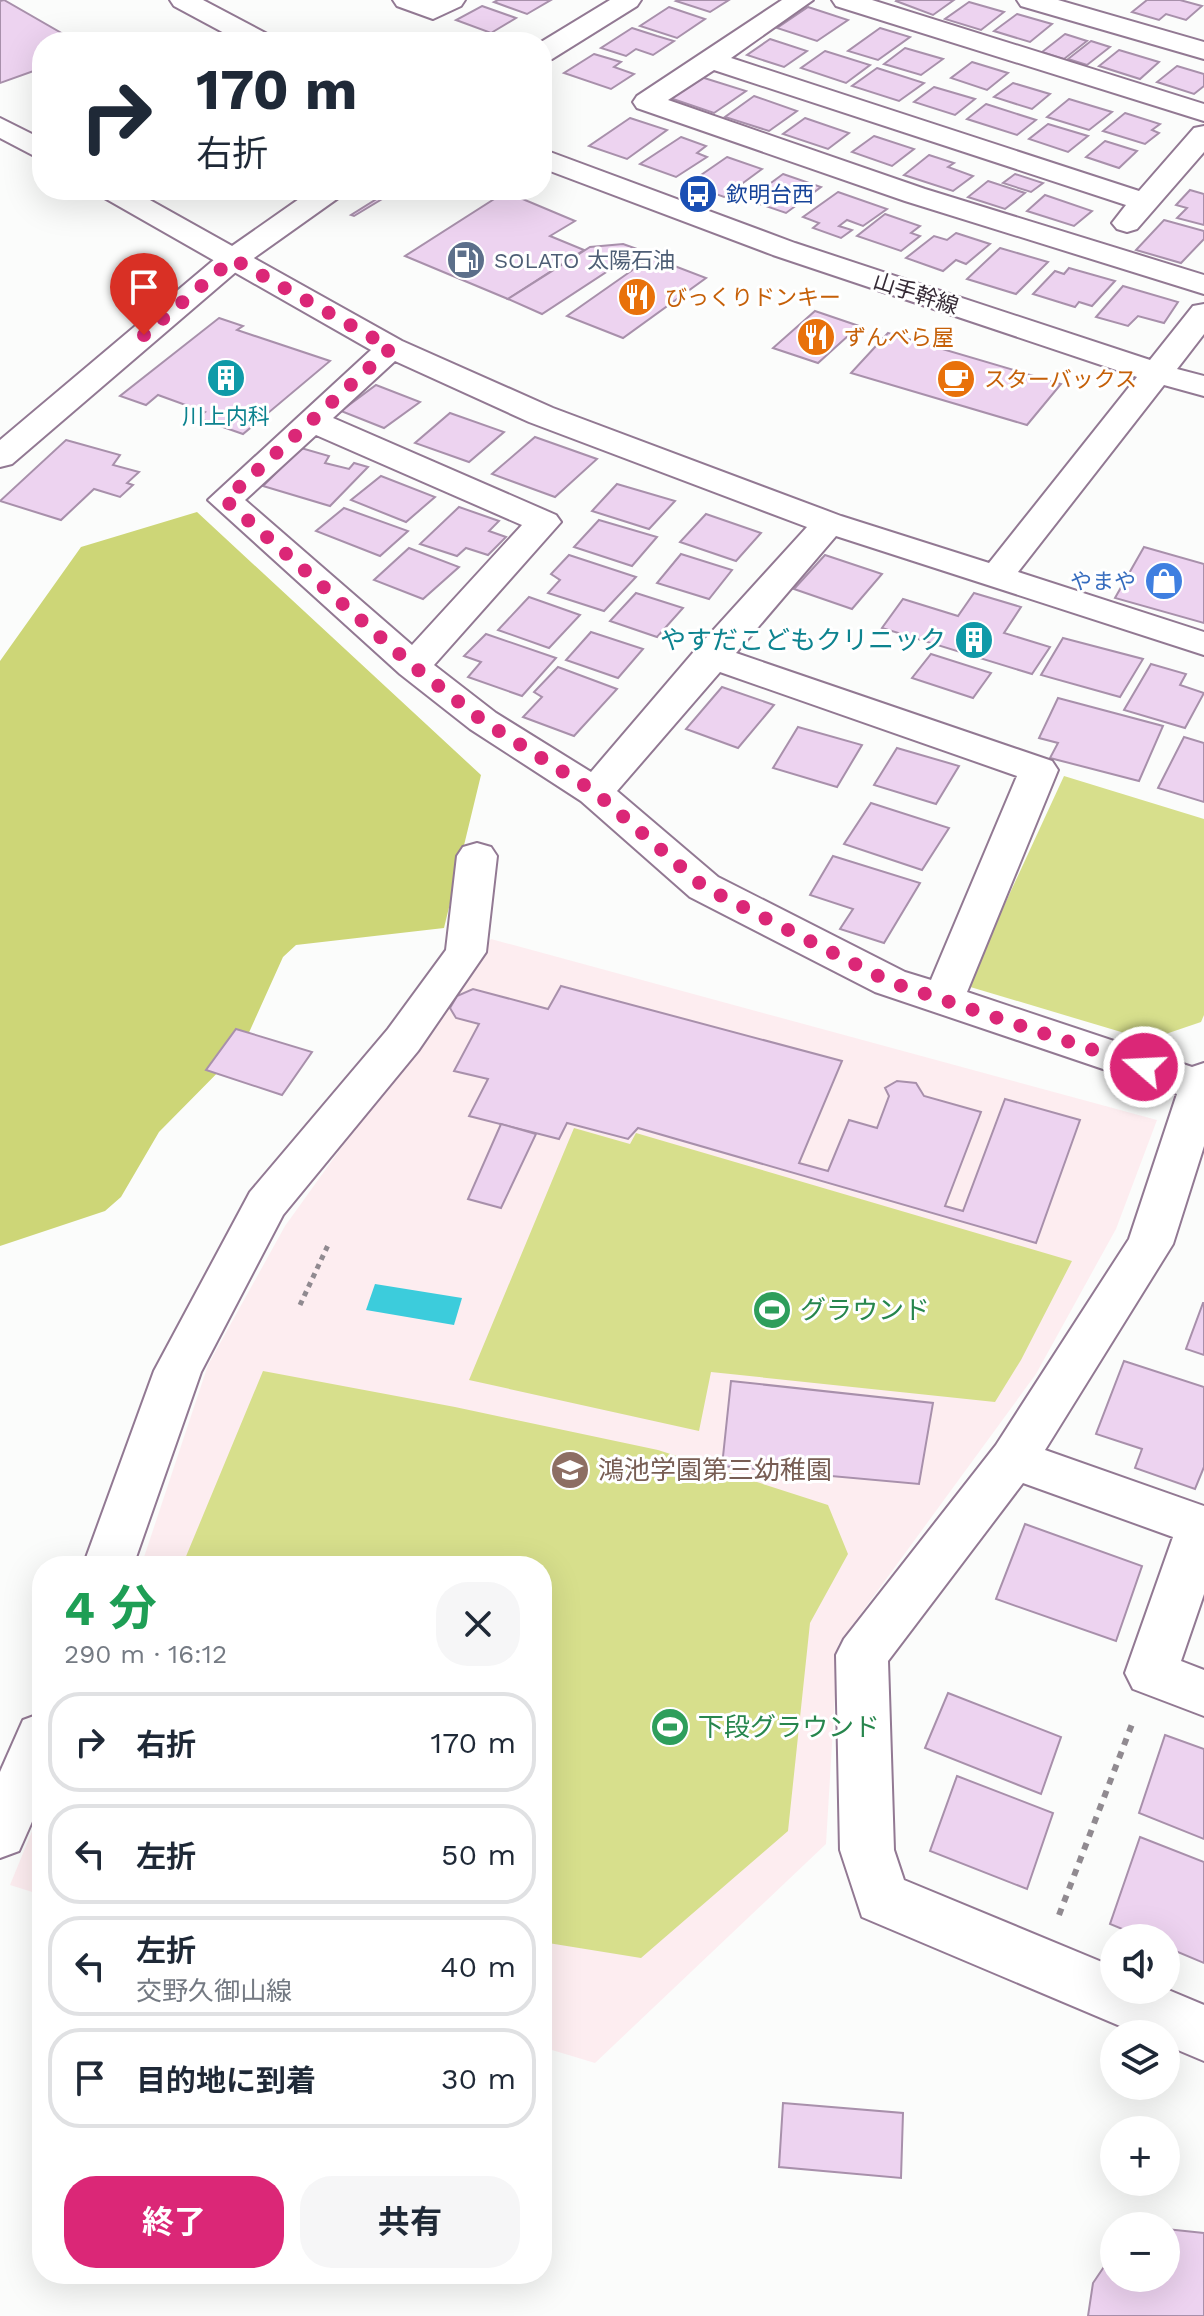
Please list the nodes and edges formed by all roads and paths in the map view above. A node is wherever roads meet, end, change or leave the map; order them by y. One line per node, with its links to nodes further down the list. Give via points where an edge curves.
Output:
1 (183, 0): 10 (street)
2 (406, 0): 3 (street, via 433,11)
3 (452, 0)
4 (628, 0): 11 (street)
5 (800, 0): 13 (street)
6 (845, 0): 14 (street)
7 (1030, 0): 9 (street)
8 (1119, 0): 9 (street)
9 (1093, 18): 12 (street)
10 (242, 32)
11 (552, 47)
12 (1204, 51)
13 (711, 60): 21 (street); 22 (street, via 647,102 915,195)
14 (1204, 113)
15 (0, 126): 17 (street)
16 (1204, 134): 21 (street)
17 (32, 145)
18 (552, 162): 27 (street, 山手幹線, via 784,249)
19 (129, 200): 23 (street)
20 (317, 200): 23 (street)
21 (1145, 202): 22 (street)
22 (1101, 252): 24 (street)
23 (233, 259): 26 (street); 30 (street)
24 (1204, 285)
25 (1204, 313): 27 (street)
26 (391, 348): 29 (street); 31 (street, via 541,415)
27 (1157, 373): 28 (street, 山手幹線); 32 (street)
28 (1204, 386)
29 (312, 421): 35 (street, via 225,500); 35 (street, via 544,522)
30 (0, 457)
31 (829, 523): 32 (street); 34 (street)
32 (996, 577): 33 (street)
33 (1204, 644)
34 (710, 656): 36 (street); 38 (street, via 1039,770)
35 (413, 666): 36 (street, via 483,721)
36 (595, 792): 38 (street, via 704,887 890,982)
37 (477, 856): 44 (street, via 466,952 403,1040 266,1204 178,1371)
38 (943, 1000): 39 (street)
39 (1203, 1084): 42 (street, via 1150,1244)
40 (329, 1243): 41 (path)
41 (300, 1305)
42 (1013, 1459): 43 (street); 49 (street, via 862,1655 867,1850 882,1898)
43 (1203, 1527): 45 (street)
44 (112, 1556)
45 (1151, 1673): 46 (street); 49 (path)
46 (1204, 1693)
47 (32, 1760): 48 (street)
48 (0, 1833)
49 (1040, 1964): 50 (street)
50 (1204, 2033)

